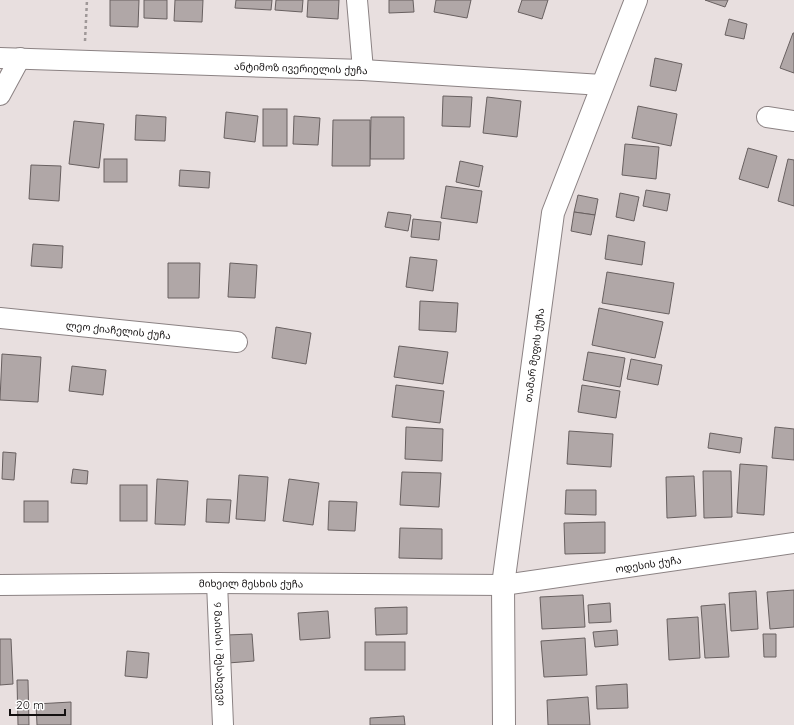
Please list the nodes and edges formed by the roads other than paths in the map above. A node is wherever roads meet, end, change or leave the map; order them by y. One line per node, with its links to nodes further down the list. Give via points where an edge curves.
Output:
1 (357, 0): 5 (street)
2 (636, 0): 6 (street, თამარ მეფის ქუჩა)
3 (0, 58): 4 (street, ანტიმოზ ივერიელის ქუჩა)
4 (20, 58): 5 (street, ანტიმოზ ივერიელის ქუჩა); 7 (street)
5 (363, 70): 6 (street, ანტიმოზ ივერიელის ქუჩა)
6 (602, 85): 15 (street, თამარ მეფის ქუჩა, via 553,213)
7 (0, 95)
8 (767, 117): 9 (street)
9 (794, 121)
10 (0, 318): 11 (street, ლეო ქიაჩელის ქუჩა)
11 (237, 342)
12 (794, 544): 15 (street, ოდესის ქუჩა)
13 (217, 583): 14 (street, მიხეილ მესხის ქუჩა); 15 (street, მიხეილ მესხის ქუჩა); 16 (street, 9 მაისის I შესახვევი)
14 (0, 585)
15 (503, 585): 17 (street, თამარ მეფის ქუჩა)
16 (223, 725)
17 (504, 725)

